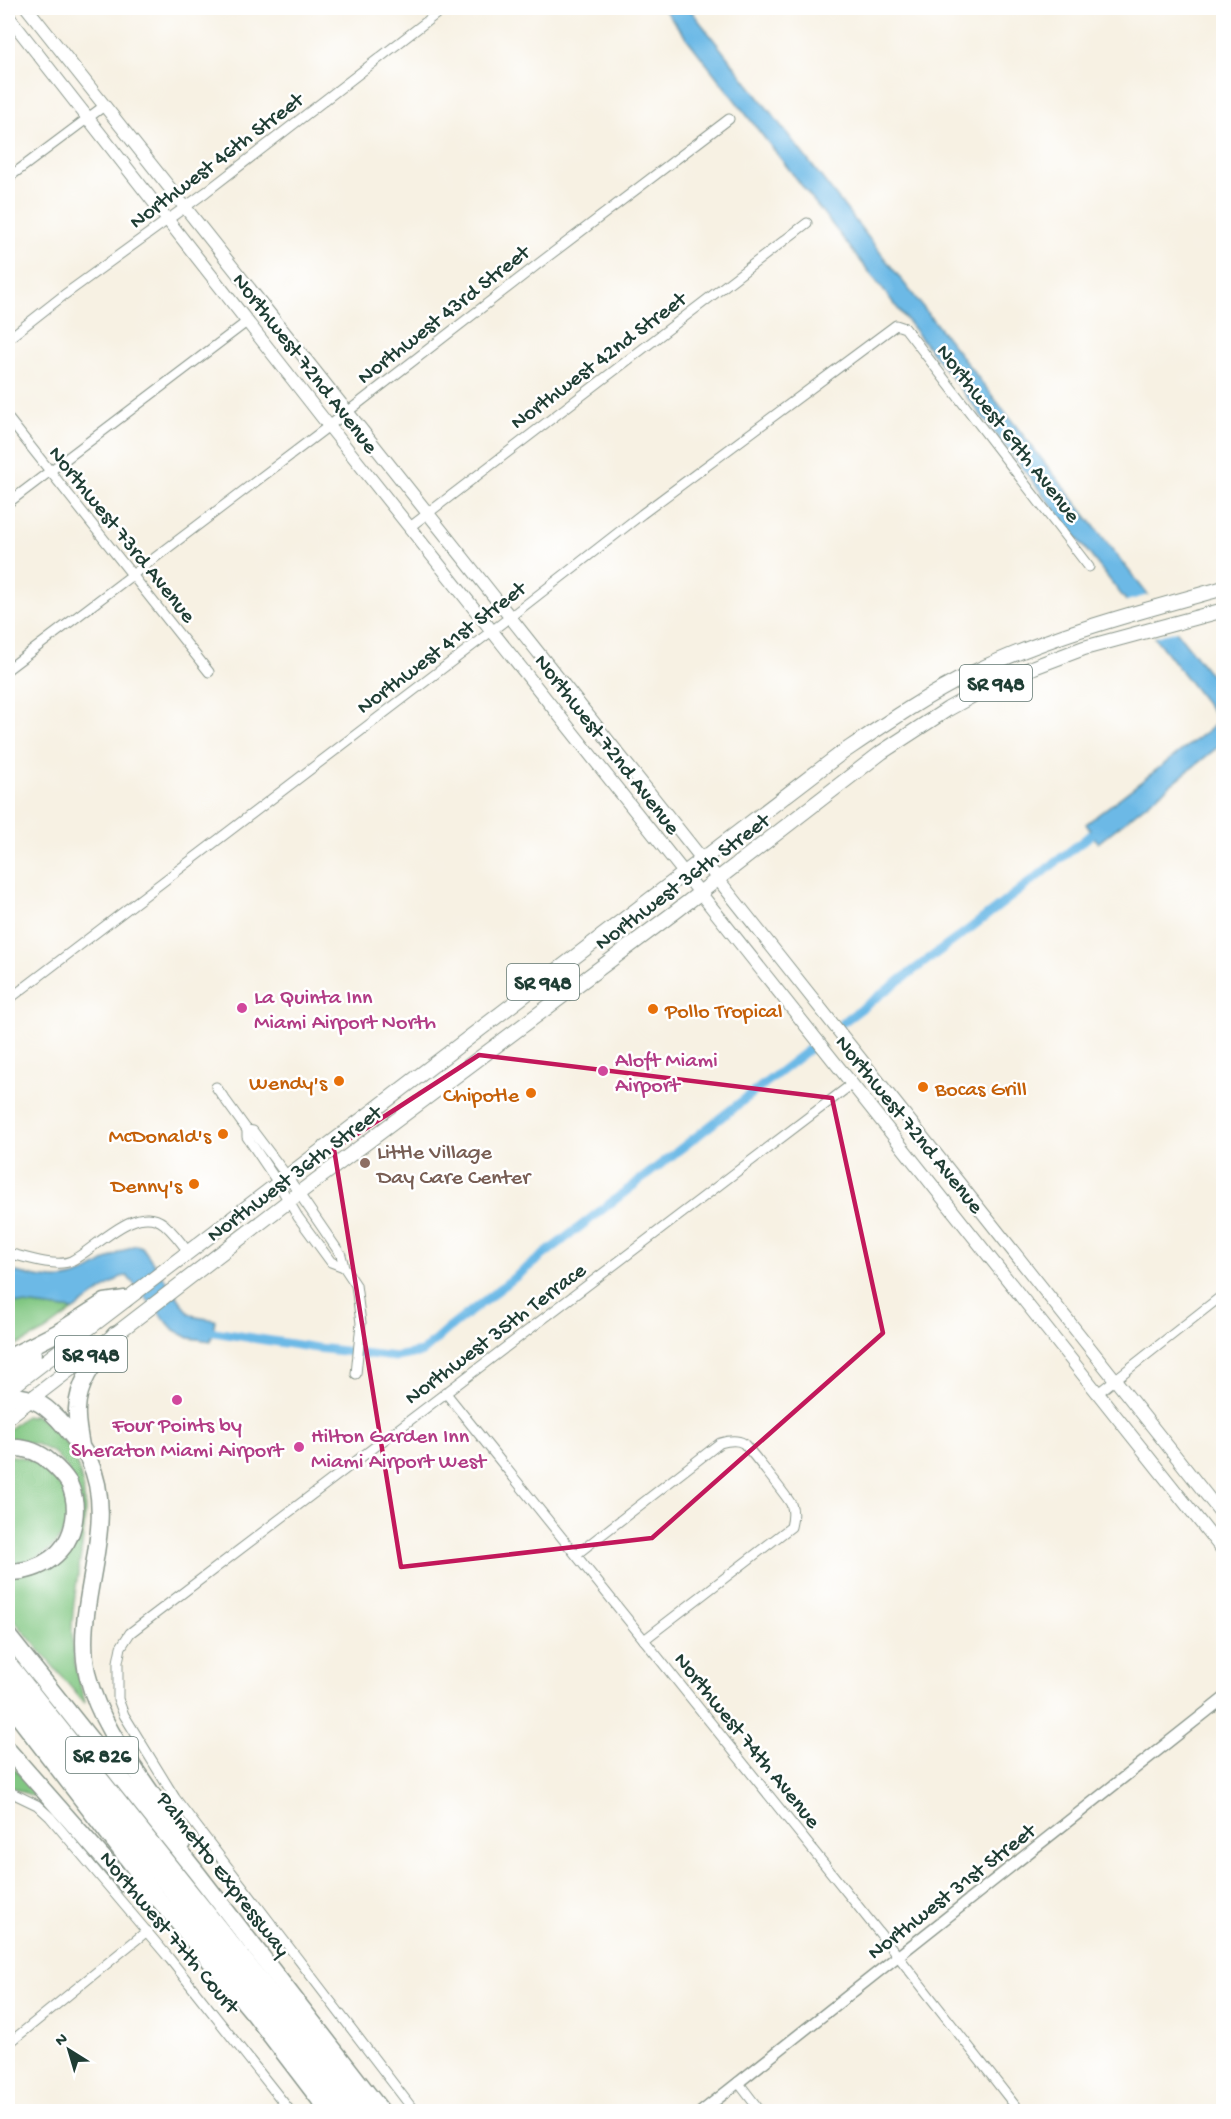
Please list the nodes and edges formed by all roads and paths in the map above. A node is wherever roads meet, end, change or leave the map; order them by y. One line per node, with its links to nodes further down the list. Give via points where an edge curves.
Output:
1 (27, 8): 4 (main road, Northwest 72nd Avenue)
2 (444, 8): 8 (street, Northwest 46th Street)
3 (8, 16): 5 (main road, Northwest 72nd Avenue)
4 (104, 106): 5 (street); 8 (main road, Northwest 72nd Avenue)
5 (88, 118): 7 (street); 9 (main road, Northwest 72nd Avenue)
6 (729, 119): 15 (street, Northwest 43rd Street)
7 (8, 178)
8 (184, 208): 9 (street, Northwest 46th Street); 11 (main road, Northwest 72nd Avenue)
9 (167, 220): 12 (main road, Northwest 72nd Avenue); 14 (street, Northwest 46th Street)
10 (807, 224): 20 (street, Northwest 42nd Street)
11 (254, 296): 12 (main road, via 255,306); 15 (main road, Northwest 72nd Avenue)
12 (248, 321): 17 (main road, Northwest 72nd Avenue); 18 (street)
13 (897, 325): 22 (street, Northwest 69th Avenue, via 905,328); 26 (street, Northwest 41st Street)
14 (8, 339)
15 (346, 412): 17 (street, Northwest 43rd Street); 20 (main road, Northwest 72nd Avenue)
16 (8, 418): 18 (street, Northwest 73rd Avenue)
17 (329, 426): 21 (main road, Northwest 72nd Avenue); 23 (street, Northwest 43rd Street)
18 (49, 472): 19 (street); 23 (street, Northwest 73rd Avenue)
19 (8, 503)
20 (427, 514): 21 (street, Northwest 42nd Street); 26 (main road, Northwest 72nd Avenue)
21 (410, 527): 27 (main road, Northwest 72nd Avenue)
22 (1089, 567)
23 (133, 574): 28 (street, Northwest 43rd Street); 29 (street, Northwest 73rd Avenue)
24 (1224, 588): 30 (main road, Northwest 36th Street / SR 948, via 1078,629 934,692 839,755)
25 (1224, 610): 32 (main road, Northwest 36th Street / SR 948, via 1084,648 986,688 882,752)
26 (510, 617): 27 (street, Northwest 41st Street); 30 (main road, Northwest 72nd Avenue)
27 (493, 630): 31 (main road, Northwest 72nd Avenue); 34 (street, Northwest 41st Street)
28 (8, 669)
29 (209, 672)
30 (703, 860): 31 (main road, Northwest 36th Street / SR 948); 32 (main road, Northwest 72nd Avenue)
31 (685, 873): 33 (main road, Northwest 72nd Avenue); 37 (main road, Northwest 36th Street / SR 948)
32 (717, 879): 33 (main road, Northwest 36th Street / SR 948); 41 (main road, Northwest 72nd Avenue)
33 (700, 892): 35 (main road, Northwest 72nd Avenue); 38 (main road, Northwest 36th Street / SR 948)
34 (8, 1000)
35 (852, 1084): 42 (main road, Northwest 72nd Avenue); 55 (street, Northwest 35th Terrace)
36 (216, 1087): 39 (street, via 247,1130 253,1131)
37 (383, 1104): 38 (main road); 39 (main road, Northwest 36th Street / SR 948)
38 (396, 1120): 40 (main road, Northwest 36th Street / SR 948)
39 (283, 1180): 40 (street); 40 (street); 43 (main road, Northwest 36th Street / SR 948)
40 (294, 1197): 45 (street, via 341,1255); 45 (street, via 331,1262); 49 (main road, Northwest 36th Street / SR 948)
41 (998, 1233): 42 (main road); 53 (main road, Northwest 72nd Avenue)
42 (982, 1246): 56 (main road, Northwest 72nd Avenue)
43 (188, 1252): 44 (street, via 162,1222 146,1217 131,1221 70,1262 57,1264); 47 (main road, Northwest 36th Street / SR 948)
44 (8, 1253)
45 (344, 1267): 51 (street, via 356,1285 361,1323)
46 (1224, 1294): 53 (street)
47 (125, 1299): 48 (highway, via 105,1302); 54 (main road, Northwest 36th Street)
48 (57, 1334): 50 (highway); 52 (highway)
49 (115, 1335): 58 (main road, Northwest 36th Street / SR 948); 62 (highway, via 91,1367 80,1390 77,1418)
50 (8, 1358)
51 (357, 1370)
52 (8, 1373)
53 (1115, 1380): 56 (street); 59 (main road, Northwest 72nd Avenue)
54 (8, 1389)
55 (445, 1392): 66 (street, Northwest 74th Avenue); 87 (street, Northwest 35th Terrace, via 130,1633 118,1662 118,1699 123,1714 175,1798)
56 (1098, 1393): 61 (main road, Northwest 72nd Avenue)
57 (8, 1396): 58 (highway)
58 (32, 1399): 60 (main road, Northwest 36th Street / SR 948); 62 (highway, via 47,1408)
59 (1141, 1413): 61 (main road, via 1142,1423); 64 (main road, Northwest 72nd Avenue)
60 (8, 1417)
61 (1133, 1438): 65 (main road, Northwest 72nd Avenue)
62 (81, 1446): 76 (highway, via 94,1470 100,1518 84,1640 87,1675 105,1721 171,1823)
63 (8, 1448): 67 (highway, via 34,1451 59,1470 69,1483 75,1512 69,1539 50,1561 24,1571)
64 (1224, 1517)
65 (1224, 1552)
66 (577, 1554): 69 (street, Northwest 74th Avenue); 69 (street, via 720,1443 730,1440 742,1443 791,1504 791,1527)
67 (8, 1572)
68 (8, 1636): 76 (highway, Palmetto Expressway / SR 826)
69 (644, 1640): 79 (street, Northwest 74th Avenue)
70 (8, 1663): 85 (highway)
71 (8, 1683): 84 (highway)
72 (1224, 1698): 79 (street, Northwest 31st Street)
73 (8, 1703): 77 (highway, SR 826)
74 (8, 1750): 77 (highway, via 126,1884)
75 (8, 1791): 78 (street, Northwest 77th Court, via 41,1808)
76 (197, 1874): 86 (highway, Palmetto Expressway / SR 826)
77 (160, 1900): 83 (highway, SR 826)
78 (147, 1931): 80 (street); 82 (street, Northwest 77th Court)
79 (898, 1956): 81 (street, Northwest 31st Street); 90 (street, Northwest 74th Avenue)
80 (8, 2044)
81 (738, 2082): 88 (street, Northwest 31st Street); 89 (street)
82 (291, 2112)
83 (329, 2112)
84 (346, 2112)
85 (365, 2112)
86 (382, 2112)
87 (415, 2112)
88 (701, 2112)
89 (761, 2112)
90 (1020, 2112)

